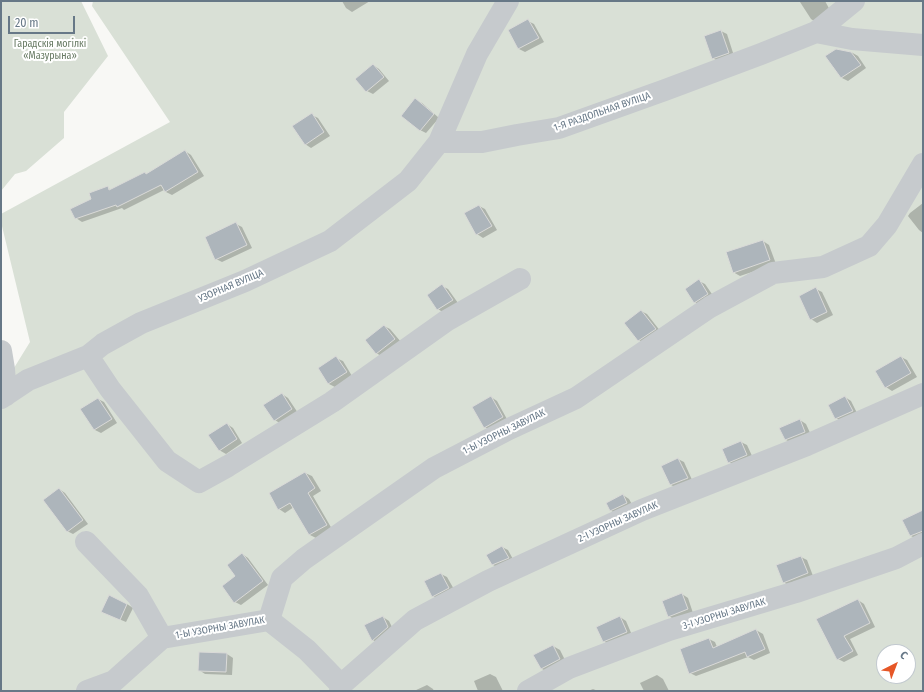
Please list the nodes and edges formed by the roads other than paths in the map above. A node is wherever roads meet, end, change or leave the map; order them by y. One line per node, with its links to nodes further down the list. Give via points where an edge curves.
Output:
1 (508, 1): 5 (lane, via 477,54)
2 (854, 1): 3 (lane, 1-Я РАЗДОЛЬНАЯ ВУЛІЦА)
3 (816, 32): 4 (lane, via 852,39); 5 (lane, 1-Я РАЗДОЛЬНАЯ ВУЛІЦА, via 559,128 482,142)
4 (923, 45)
5 (439, 142): 9 (lane, УЗОРНАЯ ВУЛІЦА, via 408,181 330,241 245,281 141,323 103,344)
6 (923, 164): 14 (lane, 1-Ы УЗОРНЫ ЗАВУЛАК, via 886,225 869,246 823,267 773,273 710,307 576,398 434,468 304,559 282,578)
7 (520, 279): 9 (lane, via 446,321 332,402 199,482 166,461)
8 (1, 351): 11 (lane, via 4,369)
9 (88, 356): 11 (lane, УЗОРНАЯ ВУЛІЦА, via 28,380)
10 (923, 394): 17 (lane, 2-І УЗОРНЫ ЗАВУЛАК, via 807,445 642,510 488,581 415,620)
11 (3, 397)
12 (86, 542): 15 (lane, via 138,596)
13 (923, 544): 19 (lane, 3-І УЗОРНЫ ЗАВУЛАК, via 896,558 796,592 669,630 569,668)
14 (269, 620): 15 (lane, 1-Ы УЗОРНЫ ЗАВУЛАК); 17 (lane, via 307,650)
15 (162, 638): 16 (lane, 1-Ы УЗОРНЫ ЗАВУЛАК)
16 (115, 686): 18 (lane, 1-Ы УЗОРНЫ ЗАВУЛАК)
17 (341, 688)
18 (87, 691)
19 (528, 691)

